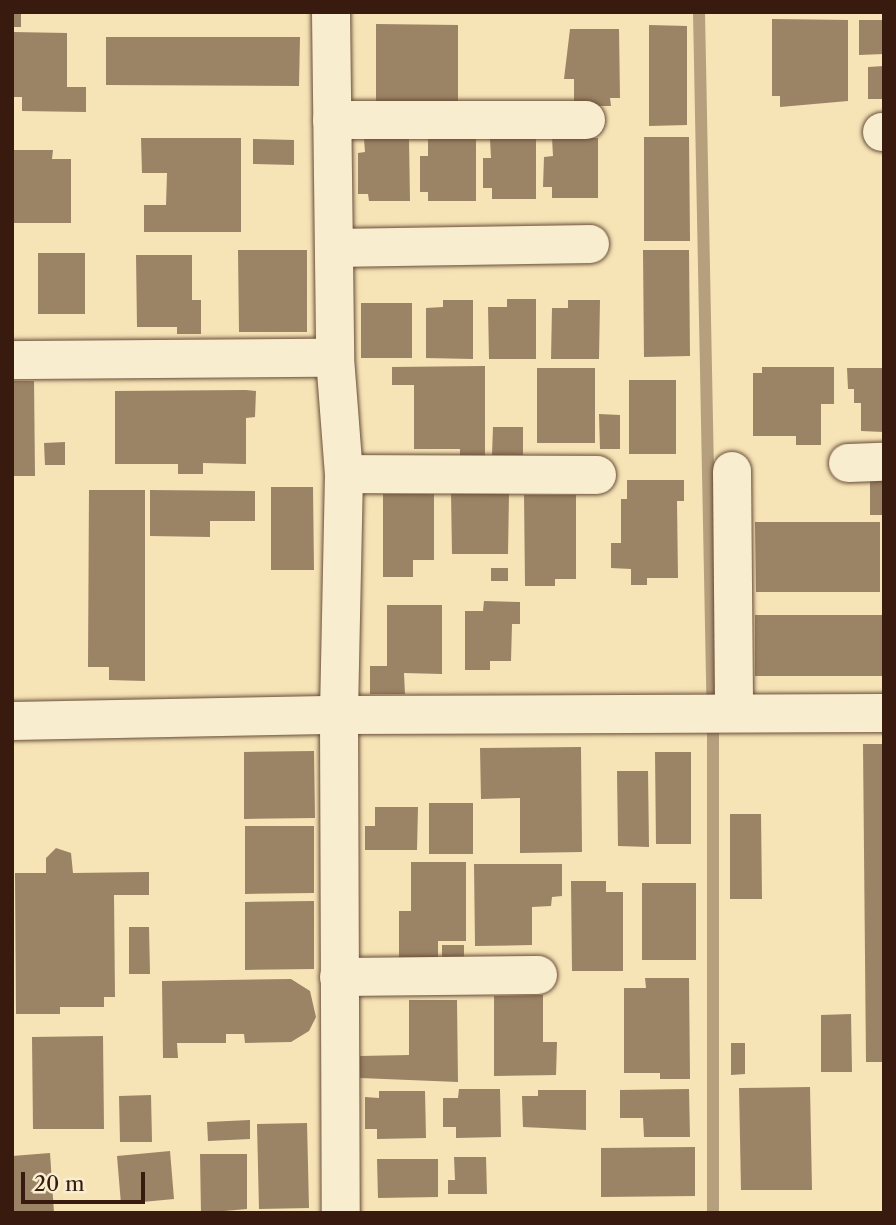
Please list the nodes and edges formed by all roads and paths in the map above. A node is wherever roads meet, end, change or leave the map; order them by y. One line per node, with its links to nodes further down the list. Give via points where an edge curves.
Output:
1 (331, 12): 2 (street)
2 (332, 120): 3 (street); 5 (street)
3 (586, 120)
4 (590, 244): 5 (street)
5 (335, 248): 6 (street)
6 (335, 358): 7 (street); 9 (street)
7 (12, 360)
8 (732, 471): 11 (street)
9 (344, 474): 10 (street); 13 (street)
10 (597, 475)
11 (734, 713): 12 (street); 13 (street)
12 (884, 713)
13 (339, 715): 14 (street); 16 (street)
14 (12, 722)
15 (538, 975): 16 (street)
16 (339, 977): 17 (street)
17 (341, 1213)

